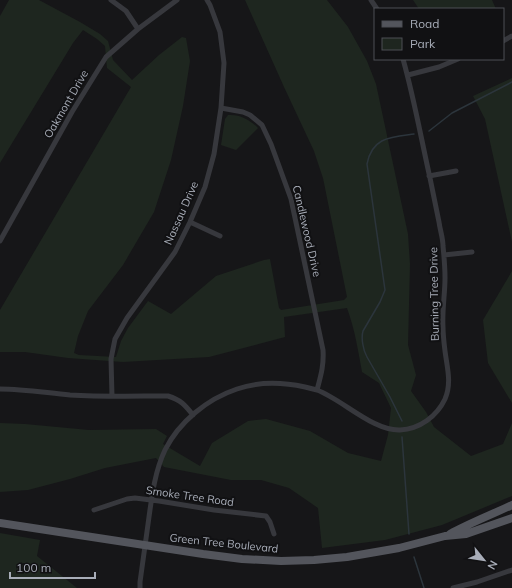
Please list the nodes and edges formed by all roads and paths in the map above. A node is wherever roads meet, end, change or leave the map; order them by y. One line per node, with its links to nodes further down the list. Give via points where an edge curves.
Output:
1 (111, 0): 4 (street, via 126,11)
2 (178, 0): 4 (street, Oakmont Drive)
3 (207, 0): 8 (street, Nassau Drive, via 220,32 224,63)
4 (138, 29): 13 (street, Oakmont Drive, via 106,57 72,112)
5 (403, 60): 7 (street, Burning Tree Drive)
6 (456, 60): 7 (street)
7 (408, 75): 10 (street, Burning Tree Drive)
8 (221, 108): 11 (street, Nassau Drive, via 214,154 205,187); 17 (street, Candlewood Drive, via 243,112 262,125 286,184 324,361)
9 (456, 171): 10 (street)
10 (429, 176): 15 (street, Burning Tree Drive)
11 (190, 222): 12 (street); 18 (street, Nassau Drive, via 175,252 127,318 115,339 111,359)
12 (220, 236)
13 (0, 241)
14 (472, 252): 15 (street)
15 (444, 255): 17 (street, Burning Tree Drive, via 442,324 449,386 435,414 408,429 388,429)
16 (0, 389): 18 (street)
17 (316, 390): 19 (street, Burning Tree Drive, via 280,383 245,386 218,396)
18 (112, 396): 19 (street, via 168,396 176,398)
19 (193, 415): 20 (street, Burning Tree Drive, via 180,428 165,450)
20 (152, 500): 22 (street, Smoke Tree Road, via 127,499); 25 (street, Smoke Tree Road, via 266,516); 27 (street, Burning Tree Drive)
21 (512, 505): 26 (main road, Green Tree Boulevard)
22 (94, 510)
23 (512, 518): 26 (main road, Green Tree Boulevard, via 466,534)
24 (0, 523): 27 (main road, Green Tree Boulevard)
25 (274, 534)
26 (445, 536): 27 (main road, Green Tree Boulevard, via 399,548 346,557 281,561 242,559)
27 (145, 545): 29 (street, Burning Tree Drive)
28 (512, 570): 30 (street)
29 (140, 588)
30 (453, 588)

